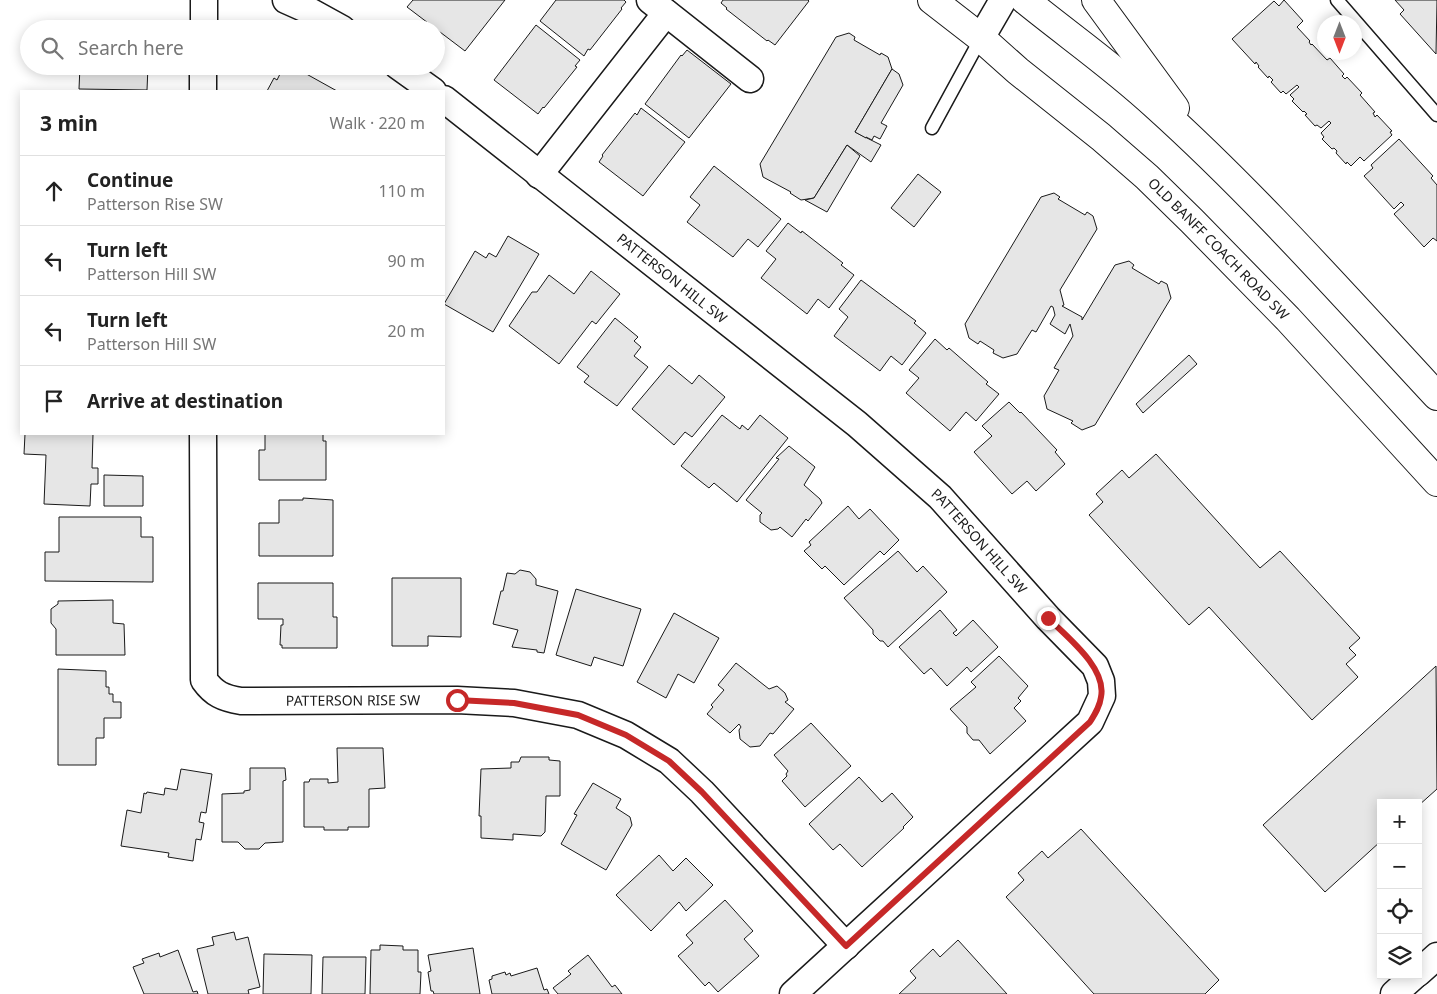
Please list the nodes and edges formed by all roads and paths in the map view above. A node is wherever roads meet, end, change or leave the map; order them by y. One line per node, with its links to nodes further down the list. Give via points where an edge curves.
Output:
1 (204, 0): 9 (street)
2 (286, 0): 10 (street)
3 (932, 0): 11 (main road, OLD BANFF COACH ROAD SW)
4 (1003, 0): 11 (street)
5 (1025, 0): 20 (main road, via 1154,104)
6 (1096, 0): 20 (main road)
7 (1337, 0): 18 (lane)
8 (658, 6): 14 (street); 21 (street)
9 (204, 20)
10 (326, 20)
11 (981, 38): 19 (lane); 24 (main road, OLD BANFF COACH ROAD SW, via 1127,160 1205,232)
12 (204, 75): 15 (street)
13 (411, 75): 16 (street)
14 (750, 79)
15 (204, 90)
16 (432, 90)
17 (445, 100): 21 (street, PATTERSON HILL SW)
18 (1437, 115)
19 (932, 128)
20 (1215, 161): 22 (main road)
21 (539, 175): 25 (street, PATTERSON HILL SW, via 857,424 940,497 1095,666 1101,681 1102,696 1090,722)
22 (1437, 396)
23 (203, 435): 25 (street, PATTERSON RISE SW, via 204,680 212,691 240,701 457,700 514,703 578,715 626,735 669,761)
24 (1437, 482)
25 (846, 946): 27 (street, PATTERSON HILL SW)
26 (1429, 969): 28 (street)
27 (793, 994)
28 (1394, 994)

